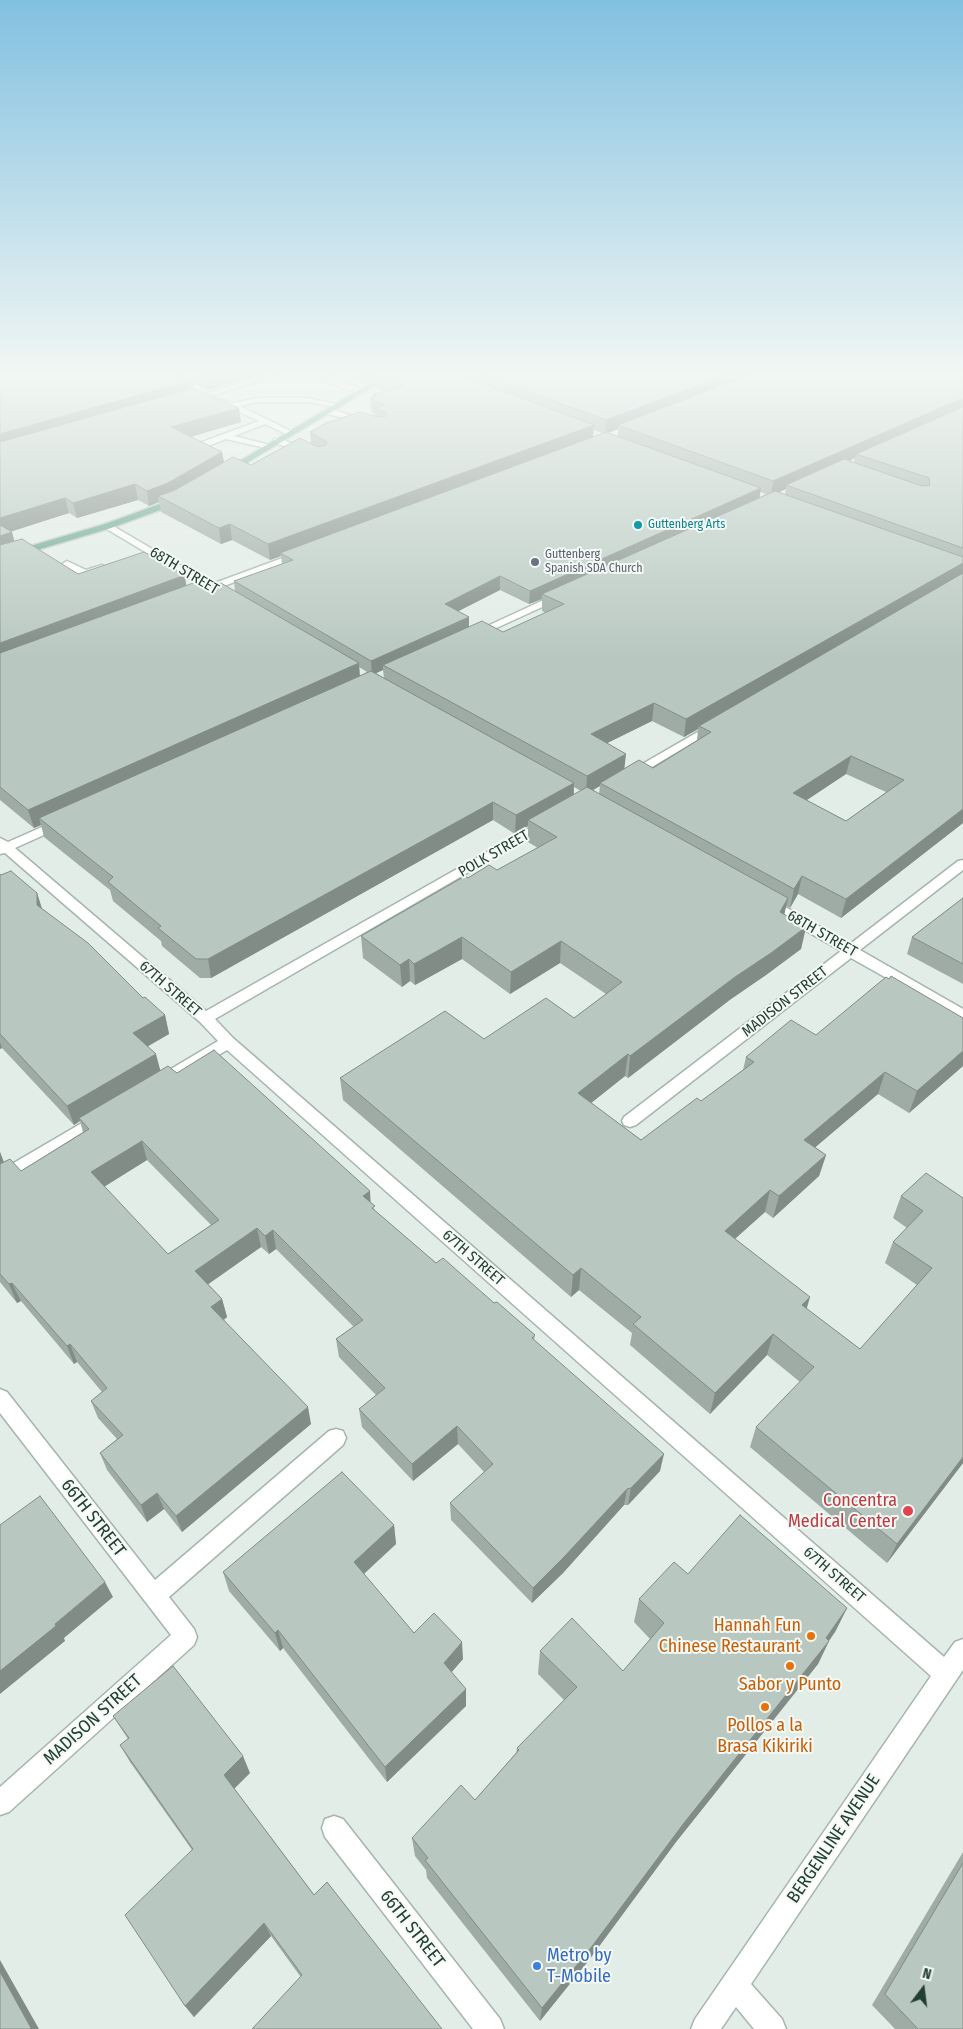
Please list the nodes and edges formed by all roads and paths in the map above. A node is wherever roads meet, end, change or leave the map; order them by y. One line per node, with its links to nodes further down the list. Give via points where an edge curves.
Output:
1 (232, 468): 2 (main road)
2 (216, 477)
3 (191, 492): 4 (main road, via 174,502)
4 (108, 526): 5 (street, 68TH STREET); 8 (main road)
5 (150, 551): 7 (street); 11 (street, 68TH STREET)
6 (308, 552): 11 (street)
7 (136, 557)
8 (0, 558)
9 (67, 564): 10 (street, via 85,574)
10 (111, 565)
11 (212, 588): 13 (street); 14 (street, 68TH STREET)
12 (573, 590): 15 (street)
13 (194, 595)
14 (235, 602)
15 (466, 638)
16 (726, 719): 17 (street)
17 (624, 778)
18 (557, 817): 25 (street, POLK STREET)
19 (68, 820): 20 (street)
20 (2, 846): 25 (street, 67TH STREET)
21 (963, 864): 23 (street, MADISON STREET)
22 (759, 898): 23 (street, 68TH STREET)
23 (851, 951): 24 (street, 68TH STREET); 29 (street, MADISON STREET)
24 (963, 1016)
25 (205, 1018): 26 (street, 67TH STREET)
26 (228, 1042): 27 (street); 36 (street, 67TH STREET)
27 (148, 1090)
28 (115, 1110): 30 (street)
29 (630, 1121)
30 (0, 1179)
31 (0, 1398): 33 (street, 66TH STREET)
32 (336, 1438): 33 (street)
33 (153, 1596): 34 (street, 66TH STREET)
34 (186, 1638): 37 (street, MADISON STREET)
35 (963, 1650): 36 (street, BERGENLINE AVENUE)
36 (946, 1674): 39 (street, BERGENLINE AVENUE)
37 (0, 1803)
38 (334, 1828): 40 (street, 66TH STREET)
39 (735, 1986): 41 (street, BERGENLINE AVENUE); 42 (street)
40 (490, 2029)
41 (705, 2029)
42 (772, 2029)

